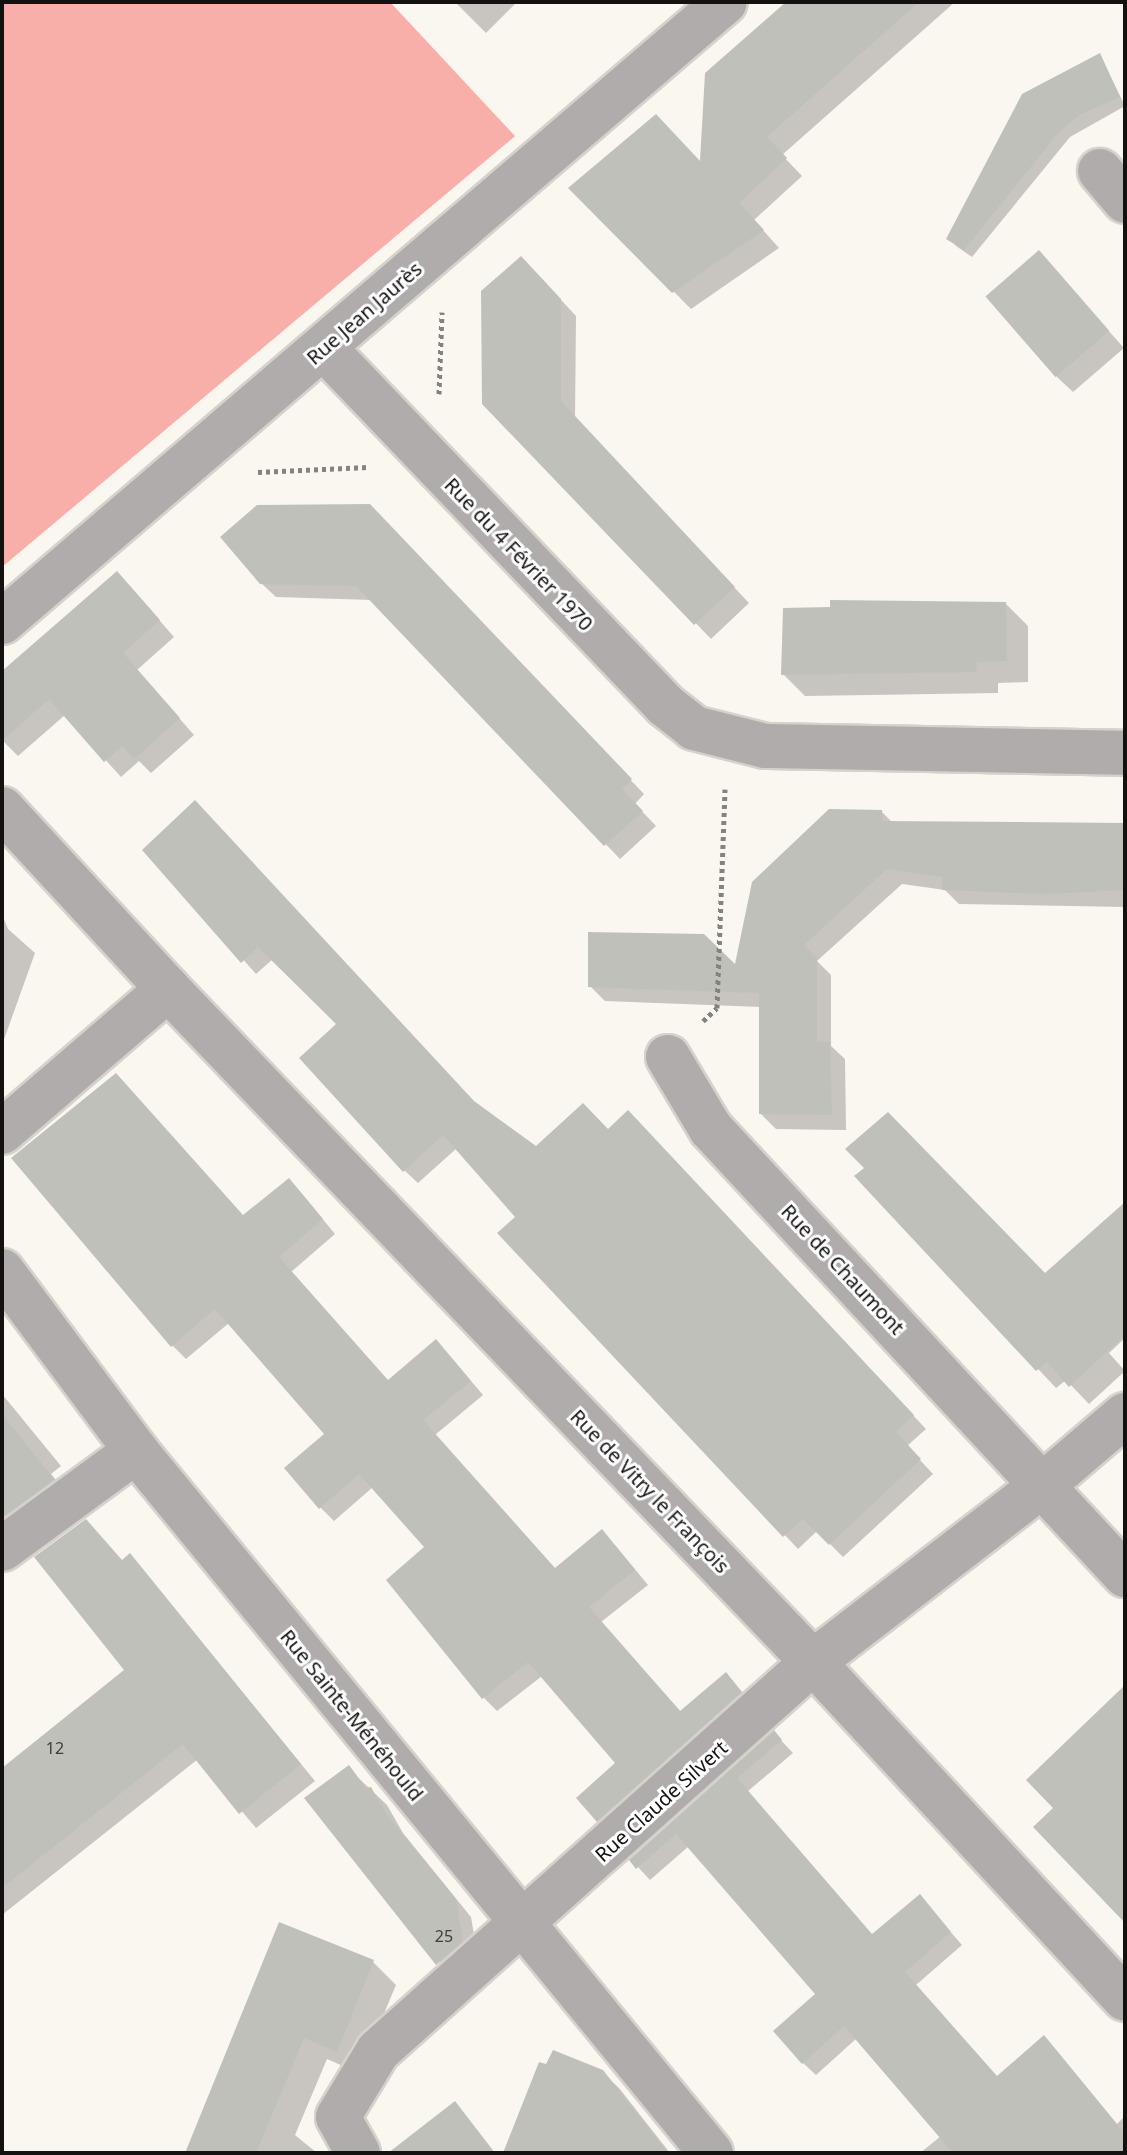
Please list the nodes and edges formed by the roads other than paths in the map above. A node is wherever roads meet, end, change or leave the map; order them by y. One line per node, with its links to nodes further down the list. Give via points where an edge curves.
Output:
1 (725, 2): 2 (street, Rue Jean Jaurès)
2 (324, 348): 3 (street, Rue Jean Jaurès); 4 (street, Rue du 4 Février 1970, via 665,705 694,728 765,746)
3 (2, 622)
4 (1125, 753)
5 (2, 809): 6 (street)
6 (168, 989): 8 (street); 15 (street, Rue de Vitry le François)
7 (668, 1057): 12 (street, Rue de Chaumont, via 711,1129)
8 (2, 1132)
9 (2, 1271): 11 (street, Rue Sainte-Ménéhould)
10 (1125, 1415): 12 (street, Rue Claude Silvert)
11 (136, 1451): 13 (street); 16 (street, Rue Sainte-Ménéhould)
12 (1043, 1485): 14 (street, Rue de Chaumont); 15 (street, Rue Claude Silvert)
13 (2, 1549)
14 (1125, 1575)
15 (813, 1662): 16 (street, Rue Claude Silvert); 17 (street, Rue de Vitry le François)
16 (524, 1925): 18 (street, Rue Claude Silvert, via 378,2051 338,2117); 19 (street, Rue Sainte-Ménéhould)
17 (1125, 1999)
18 (358, 2153)
19 (711, 2153)

